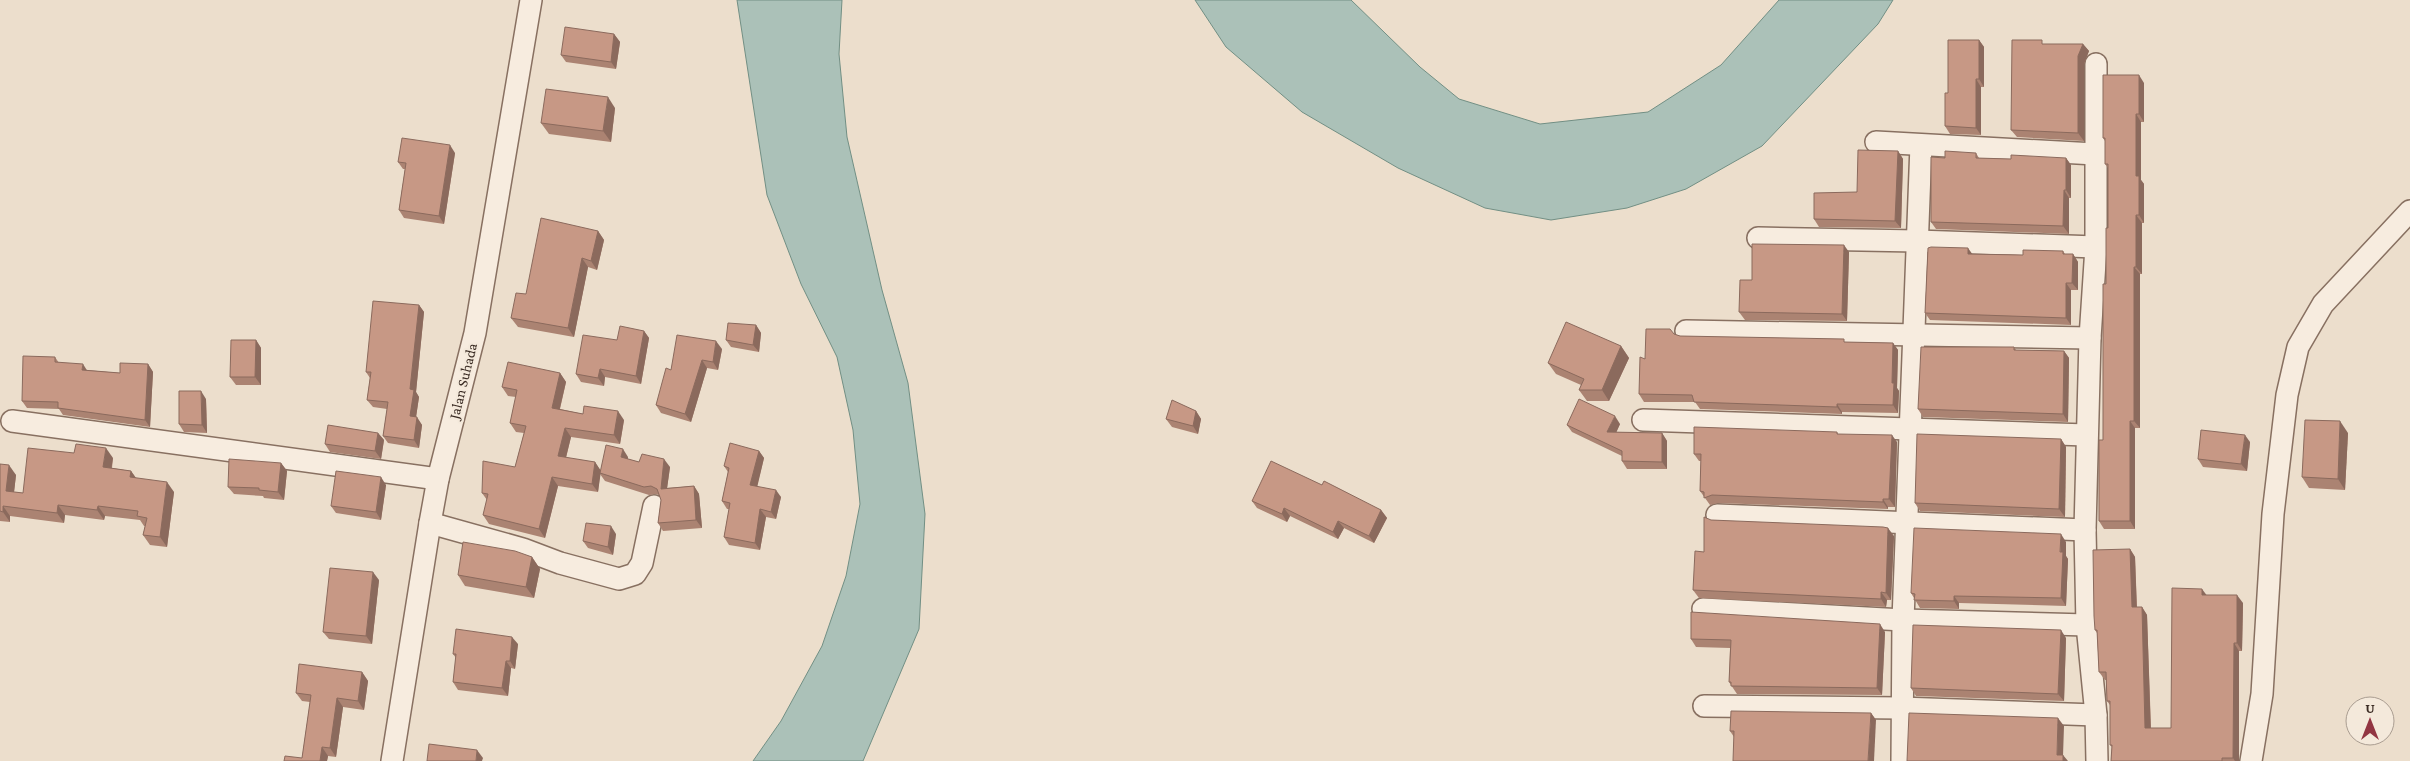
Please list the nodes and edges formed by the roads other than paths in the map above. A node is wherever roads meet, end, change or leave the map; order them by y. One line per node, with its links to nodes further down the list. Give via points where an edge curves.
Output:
1 (531, 0): 17 (street, Jalan Suhada, via 475,332)
2 (2096, 64): 5 (street)
3 (1876, 142): 4 (street)
4 (1921, 145): 5 (street); 8 (street)
5 (2095, 154): 9 (street)
6 (2410, 211): 32 (street, via 2323,304 2298,347 2287,395 2273,514 2262,694)
7 (1758, 238): 8 (street)
8 (1917, 241): 9 (street); 11 (street)
9 (2096, 247): 12 (street)
10 (1686, 331): 11 (street)
11 (1913, 335): 12 (street); 15 (street)
12 (2090, 338): 16 (street)
13 (1643, 420): 15 (street)
14 (12, 421): 17 (street)
15 (1910, 428): 16 (street); 21 (street)
16 (2087, 435): 22 (street)
17 (438, 480): 20 (street, Jalan Suhada)
18 (654, 506): 20 (street, via 642,563 634,574 619,579)
19 (1717, 516): 21 (street)
20 (430, 524): 29 (street, Jalan Suhada)
21 (1908, 524): 22 (street); 24 (street)
22 (2085, 530): 25 (street)
23 (1703, 609): 24 (street)
24 (1903, 620): 25 (street); 27 (street)
25 (2087, 625): 28 (street)
26 (1704, 706): 27 (street)
27 (1901, 708): 28 (street); 30 (street)
28 (2096, 715): 31 (street)
29 (392, 761)
30 (1902, 761)
31 (2097, 761)
32 (2251, 761)

